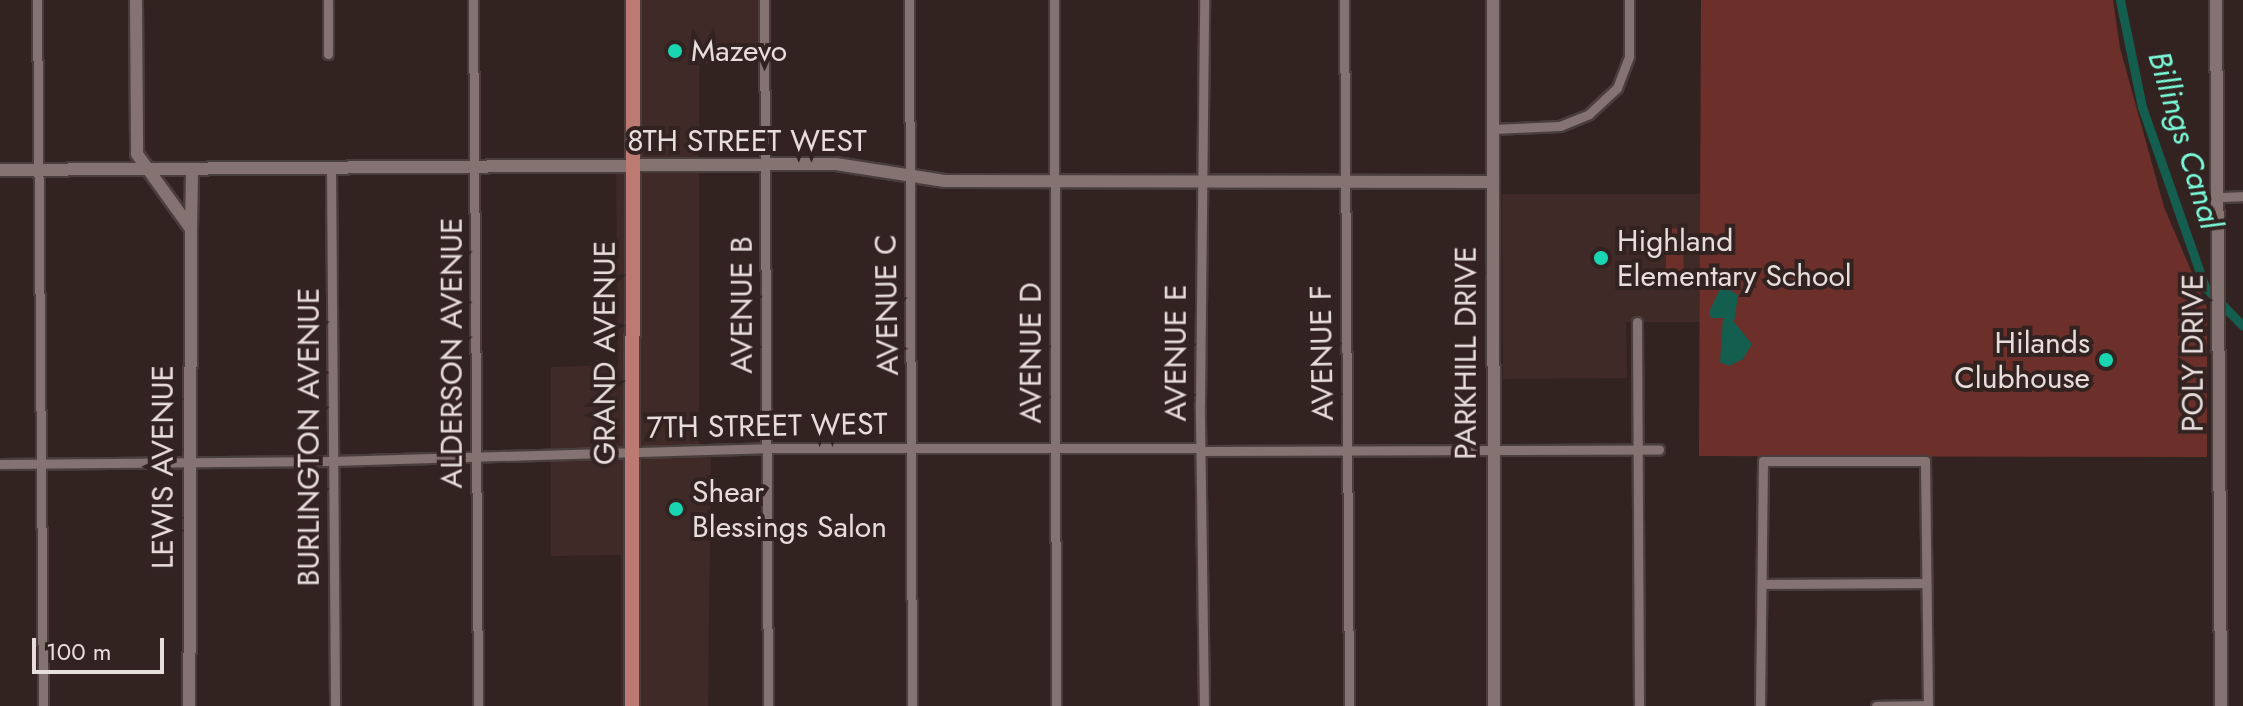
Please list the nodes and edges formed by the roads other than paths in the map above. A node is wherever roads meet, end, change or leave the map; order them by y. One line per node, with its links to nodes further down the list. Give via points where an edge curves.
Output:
1 (37, 0): 23 (street)
2 (136, 0): 20 (street, via 137,154)
3 (328, 0): 14 (street)
4 (473, 0): 18 (street, ALDERSON AVENUE)
5 (633, 0): 16 (main road, GRAND AVENUE)
6 (764, 0): 17 (street, AVENUE B)
7 (909, 0): 24 (street, AVENUE C)
8 (1054, 0): 28 (street, AVENUE D)
9 (1204, 0): 25 (street, AVENUE E)
10 (1344, 0): 26 (street, AVENUE F)
11 (1493, 0): 15 (street, PARKHILL DRIVE)
12 (1629, 0): 15 (street, via 1629,56 1617,88 1589,114 1560,126)
13 (2216, 0): 30 (street, POLY DRIVE)
14 (328, 54)
15 (1493, 129): 27 (street, PARKHILL DRIVE)
16 (632, 164): 17 (street, 8TH STREET WEST); 18 (street, 8TH STREET WEST); 41 (main road, GRAND AVENUE)
17 (765, 164): 24 (street, 8TH STREET WEST, via 867,165); 35 (street, AVENUE B)
18 (474, 167): 19 (street, 8TH STREET WEST); 42 (street, ALDERSON AVENUE)
19 (331, 168): 21 (street, 8TH STREET WEST); 43 (street, BURLINGTON AVENUE)
20 (148, 169): 21 (street, 8TH STREET WEST); 23 (street, 8TH STREET WEST); 31 (street)
21 (192, 169): 31 (street, LEWIS AVENUE)
22 (0, 170): 23 (street, 8TH STREET WEST)
23 (39, 171): 46 (street)
24 (910, 174): 28 (street, 8TH STREET WEST, via 945,181); 33 (street, AVENUE C)
25 (1203, 182): 26 (street, 8TH STREET WEST); 28 (street, 8TH STREET WEST); 36 (street, AVENUE E)
26 (1344, 182): 27 (street, 8TH STREET WEST); 40 (street, AVENUE F)
27 (1492, 182): 37 (street, PARKHILL DRIVE)
28 (1054, 183): 34 (street, AVENUE D)
29 (2243, 196): 30 (street)
30 (2219, 197): 64 (street, POLY DRIVE)
31 (191, 229): 44 (street, LEWIS AVENUE)
32 (1637, 322): 38 (street)
33 (912, 447): 34 (street, 7TH STREET WEST); 35 (street, 7TH STREET WEST); 55 (street, AVENUE C)
34 (1056, 447): 36 (street, 7TH STREET WEST); 56 (street, AVENUE D)
35 (766, 448): 41 (street, 7TH STREET WEST); 54 (street, AVENUE B)
36 (1200, 449): 40 (street, 7TH STREET WEST); 57 (street, AVENUE E)
37 (1492, 449): 38 (street, 7TH STREET WEST); 40 (street, 7TH STREET WEST); 59 (street, PARKHILL DRIVE)
38 (1637, 449): 39 (street, 7TH STREET WEST); 60 (street)
39 (1659, 449)
40 (1347, 451): 58 (street, AVENUE F)
41 (631, 453): 42 (street, 7TH STREET WEST); 53 (main road, GRAND AVENUE)
42 (477, 457): 43 (street, 7TH STREET WEST); 52 (street, ALDERSON AVENUE)
43 (333, 461): 44 (street, 7TH STREET WEST); 51 (street, BURLINGTON AVENUE)
44 (188, 462): 46 (street, 7TH STREET WEST); 50 (street, LEWIS AVENUE)
45 (0, 464): 46 (street, 7TH STREET WEST)
46 (41, 464): 49 (street)
47 (1926, 583): 48 (street); 48 (street, via 1925,461 1763,461); 63 (street)
48 (1762, 584): 61 (street)
49 (43, 706)
50 (189, 706)
51 (335, 706)
52 (478, 706)
53 (632, 706)
54 (768, 706)
55 (912, 706)
56 (1056, 706)
57 (1204, 706)
58 (1349, 706)
59 (1494, 706)
60 (1639, 706)
61 (1760, 706)
62 (1876, 706): 63 (street)
63 (1928, 706)
64 (2221, 706)

